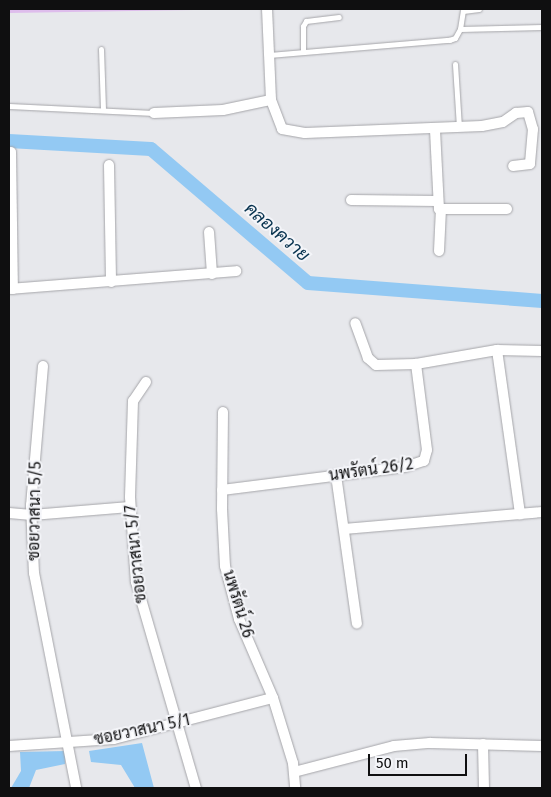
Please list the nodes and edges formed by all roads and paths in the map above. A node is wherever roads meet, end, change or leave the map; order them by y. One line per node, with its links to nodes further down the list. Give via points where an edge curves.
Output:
1 (267, 9): 8 (street)
2 (479, 9): 5 (lane, via 463,11)
3 (339, 17): 7 (lane, via 306,21 302,26)
4 (542, 27): 5 (lane)
5 (460, 29): 7 (lane, via 455,38 449,40)
6 (101, 49): 12 (lane)
7 (303, 52): 8 (lane)
8 (269, 55): 10 (street)
9 (455, 64): 14 (lane)
10 (270, 100): 13 (street, via 223,110); 15 (street, via 285,131)
11 (9, 106): 12 (lane)
12 (103, 108): 13 (lane)
13 (154, 113)
14 (459, 128): 15 (street); 18 (street, via 496,124 516,113 529,113 532,129 530,164)
15 (435, 130): 20 (street)
16 (11, 152): 27 (street)
17 (109, 165): 26 (street)
18 (513, 166)
19 (351, 200): 20 (street)
20 (439, 205): 21 (street); 23 (street)
21 (507, 210)
22 (209, 232): 25 (street)
23 (439, 251)
24 (236, 272): 25 (street)
25 (212, 274): 26 (street)
26 (111, 282): 27 (street)
27 (11, 289)
28 (355, 323): 31 (street, via 368,358 376,365)
29 (498, 350): 30 (street); 31 (street); 40 (street)
30 (542, 351)
31 (416, 364): 35 (street, นพรัตน์ 26/2, via 427,450 424,461 404,467)
32 (44, 366): 41 (street, ซอยวาสนา 5/5)
33 (146, 382): 37 (street, ซอยวาสนา 5/7, via 133,401)
34 (224, 412): 36 (street, นพรัตน์ 26)
35 (336, 475): 36 (street, นพรัตน์ 26/2); 42 (street)
36 (222, 490): 44 (street, นพรัตน์ 26, via 225,566 239,619)
37 (130, 507): 41 (street); 45 (street, ซอยวาสนา 5/7, via 134,564 142,609)
38 (542, 512): 40 (street)
39 (9, 513): 41 (street)
40 (520, 514): 42 (street)
41 (32, 515): 46 (street, ซอยวาสนา 5/5, via 34,573)
42 (344, 529): 43 (street)
43 (357, 624)
44 (273, 698): 45 (street, ซอยวาสนา 5/1); 50 (street, นพรัตน์ 26)
45 (178, 724): 46 (street, ซอยวาสนา 5/1, via 114,738); 52 (street, ซอยวาสนา 5/7)
46 (70, 743): 48 (street, ซอยวาสนา 5/1); 51 (street, ซอยวาสนา 5/5)
47 (483, 744): 49 (street); 50 (street, via 394,746); 54 (street)
48 (9, 746)
49 (542, 746)
50 (294, 772): 53 (street, นพรัตน์ 26)
51 (76, 788)
52 (196, 788)
53 (296, 788)
54 (484, 788)

